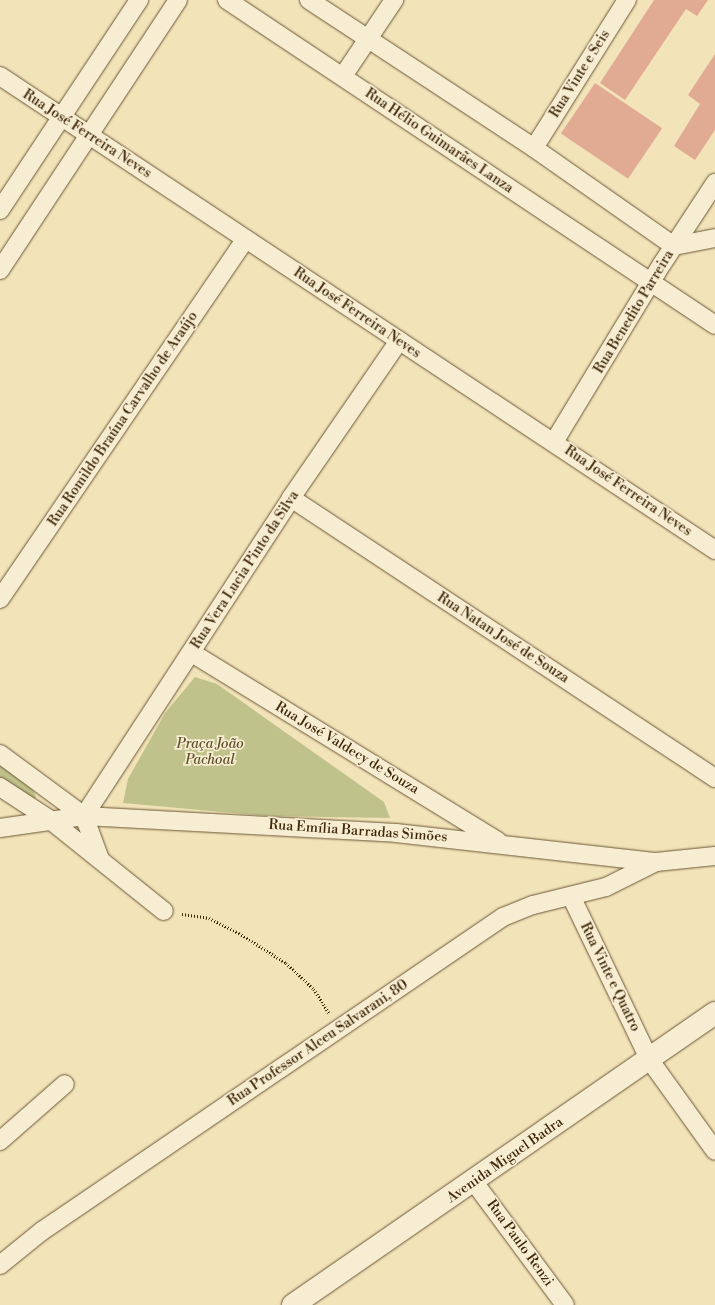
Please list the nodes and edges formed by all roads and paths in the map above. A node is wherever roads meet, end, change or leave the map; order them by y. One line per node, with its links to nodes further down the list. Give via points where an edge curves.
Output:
1 (139, 0): 10 (street)
2 (178, 0): 11 (street)
3 (227, 0): 9 (street, Rua Hélio Guimarães Lanza)
4 (308, 0): 7 (street)
5 (394, 0): 7 (street)
6 (626, 0): 12 (street, Rua Vinte e Seis)
7 (367, 39): 9 (street); 12 (street)
8 (0, 76): 10 (street, Rua José Ferreira Neves)
9 (343, 76): 19 (street, Rua Hélio Guimarães Lanza)
10 (62, 118): 11 (street, Rua José Ferreira Neves); 14 (street)
11 (89, 135): 16 (street, Rua José Ferreira Neves); 18 (street)
12 (534, 148): 17 (street)
13 (715, 183): 17 (street, Rua Benedito Parreira)
14 (0, 210)
15 (715, 238): 17 (street)
16 (246, 239): 21 (street, Rua José Ferreira Neves); 25 (street, Rua Romildo Braúna Carvalho de Araújo)
17 (674, 246): 19 (street, Rua Benedito Parreira)
18 (0, 270)
19 (651, 282): 20 (street, Rua Hélio Guimarães Lanza); 22 (street, Rua Benedito Parreira)
20 (715, 325)
21 (399, 341): 22 (street, Rua José Ferreira Neves); 23 (street, Rua Vera Lucia Pinto da Silva)
22 (554, 442): 24 (street, Rua José Ferreira Neves)
23 (291, 498): 26 (street, Rua Vera Lucia Pinto da Silva); 28 (street, Rua Natan José de Souza)
24 (715, 550)
25 (0, 599)
26 (192, 653): 30 (street, Rua Vera Lucia Pinto da Silva); 33 (street, Rua José Valdecy de Souza)
27 (0, 754): 30 (street)
28 (715, 778)
29 (0, 787): 31 (street)
30 (84, 816): 31 (street, Rua Emília Barradas Simões); 33 (street, Rua Emília Barradas Simões, via 280,824); 35 (street)
31 (50, 820): 32 (street, Rua Emília Barradas Simões); 35 (street)
32 (0, 828)
33 (502, 843): 36 (street, Rua Emília Barradas Simões)
34 (715, 856): 36 (street, Rua Emília Barradas Simões)
35 (101, 861): 38 (street)
36 (656, 862): 37 (street, Rua Professor Alceu Salvarani, 80, via 606,887)
37 (571, 896): 40 (street, Rua Professor Alceu Salvarani, 80, via 533,904 503,917); 41 (street, Rua Vinte e Quatro)
38 (164, 911): 40 (path, via 209,918 239,933 286,963 314,989)
39 (715, 1013): 41 (main road, Avenida Miguel Badra)
40 (340, 1029): 46 (street, Rua Professor Alceu Salvarani, 80)
41 (649, 1059): 44 (street, Rua Vinte e Quatro); 45 (main road, Avenida Miguel Badra)
42 (65, 1084): 43 (street)
43 (0, 1141)
44 (715, 1151)
45 (474, 1182): 47 (main road, Avenida Miguel Badra); 48 (street, Rua Paulo Renzi)
46 (4, 1254)
47 (294, 1305)
48 (565, 1305)

